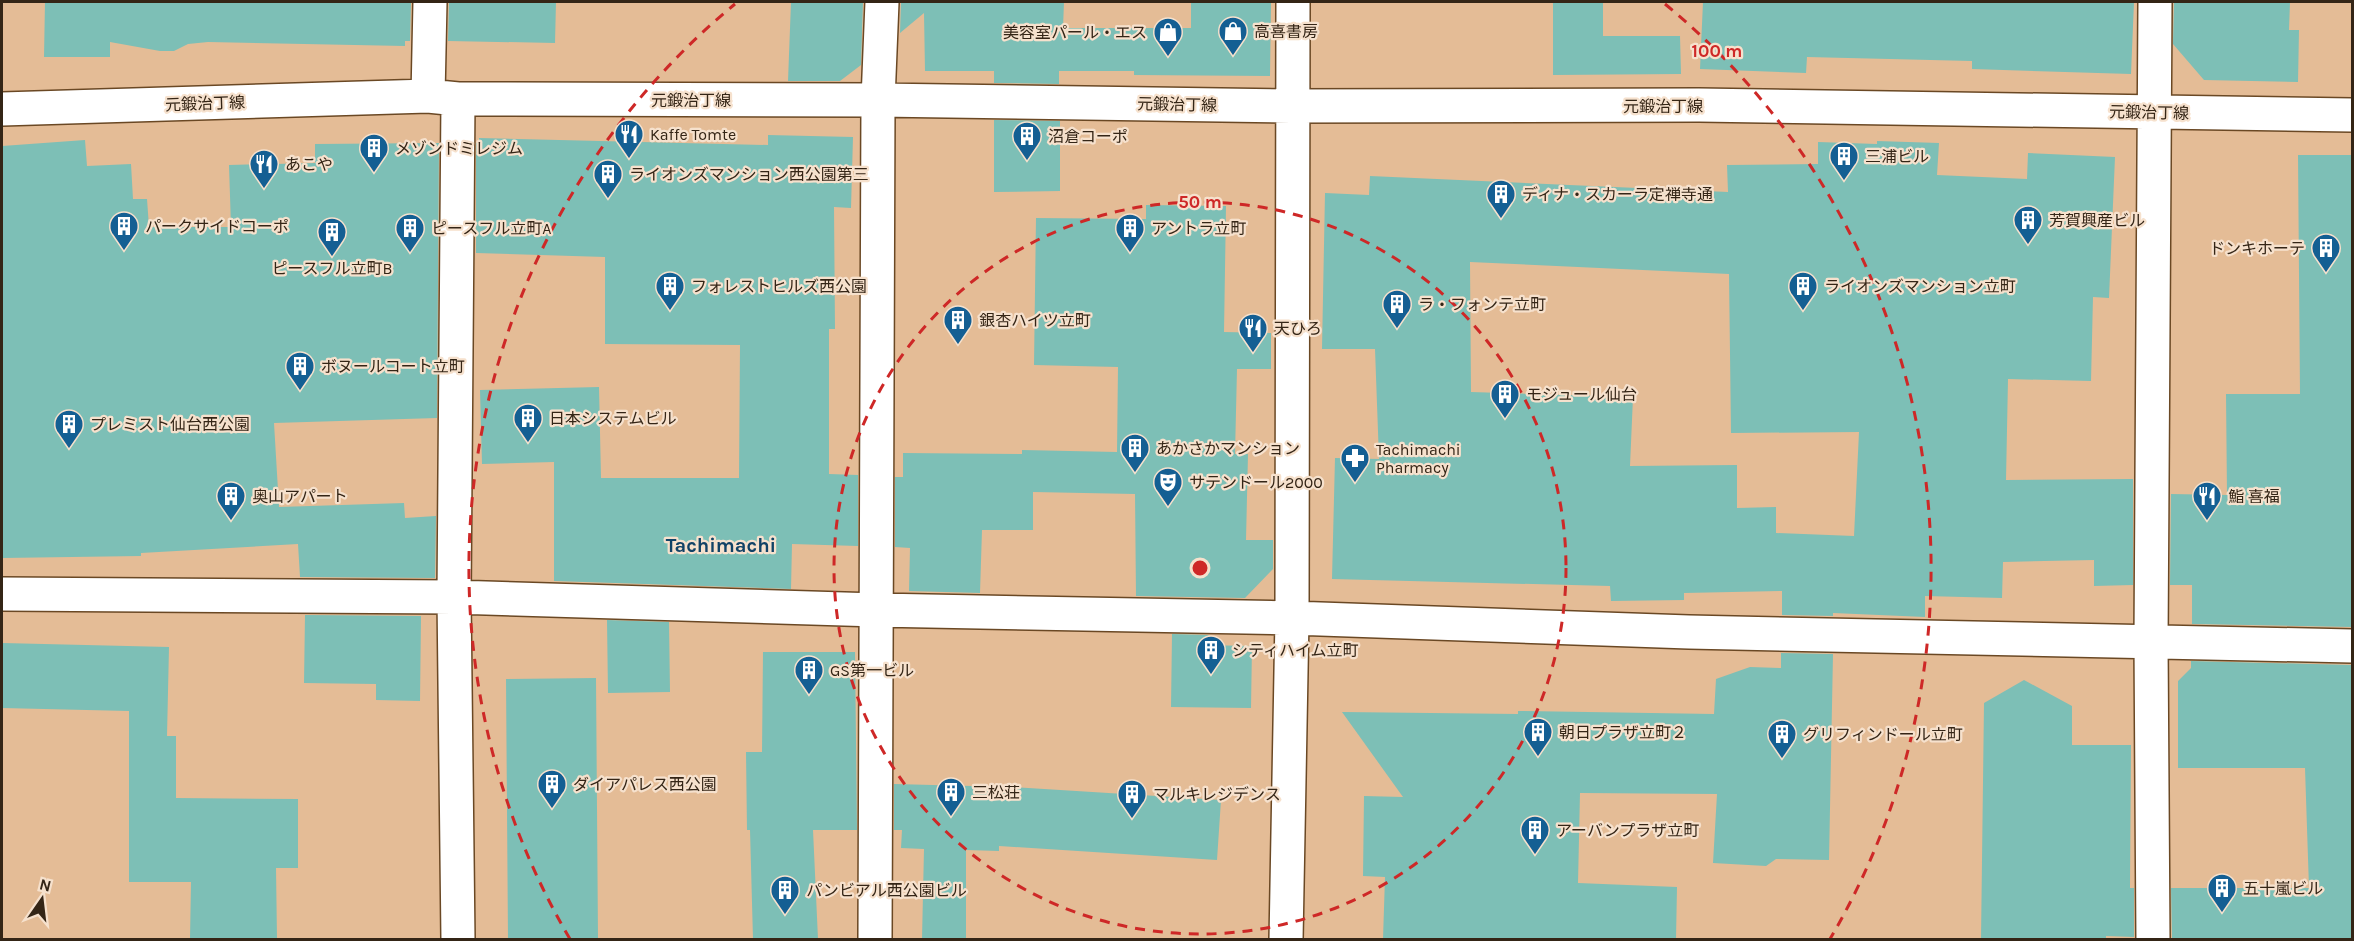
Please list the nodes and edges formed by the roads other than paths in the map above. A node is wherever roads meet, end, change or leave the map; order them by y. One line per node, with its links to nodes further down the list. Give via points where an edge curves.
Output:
1 (430, 2): 5 (street)
2 (882, 2): 6 (street)
3 (1293, 2): 7 (street)
4 (2155, 2): 9 (street)
5 (443, 97): 6 (street, 元鍛治丁線); 8 (street, 元鍛治丁線); 12 (street)
6 (879, 100): 7 (street, 元鍛治丁線); 13 (street)
7 (1291, 106): 9 (street, 元鍛治丁線, via 1698,105); 14 (street)
8 (2, 109)
9 (2155, 112): 10 (street, 元鍛治丁線); 15 (street)
10 (2352, 115)
11 (2, 594): 12 (street)
12 (454, 597): 13 (street); 17 (street)
13 (877, 610): 14 (street); 18 (street)
14 (1292, 618): 15 (street); 19 (street)
15 (2151, 642): 16 (street); 20 (street)
16 (2352, 646)
17 (458, 939)
18 (875, 939)
19 (1286, 939)
20 (2153, 939)

